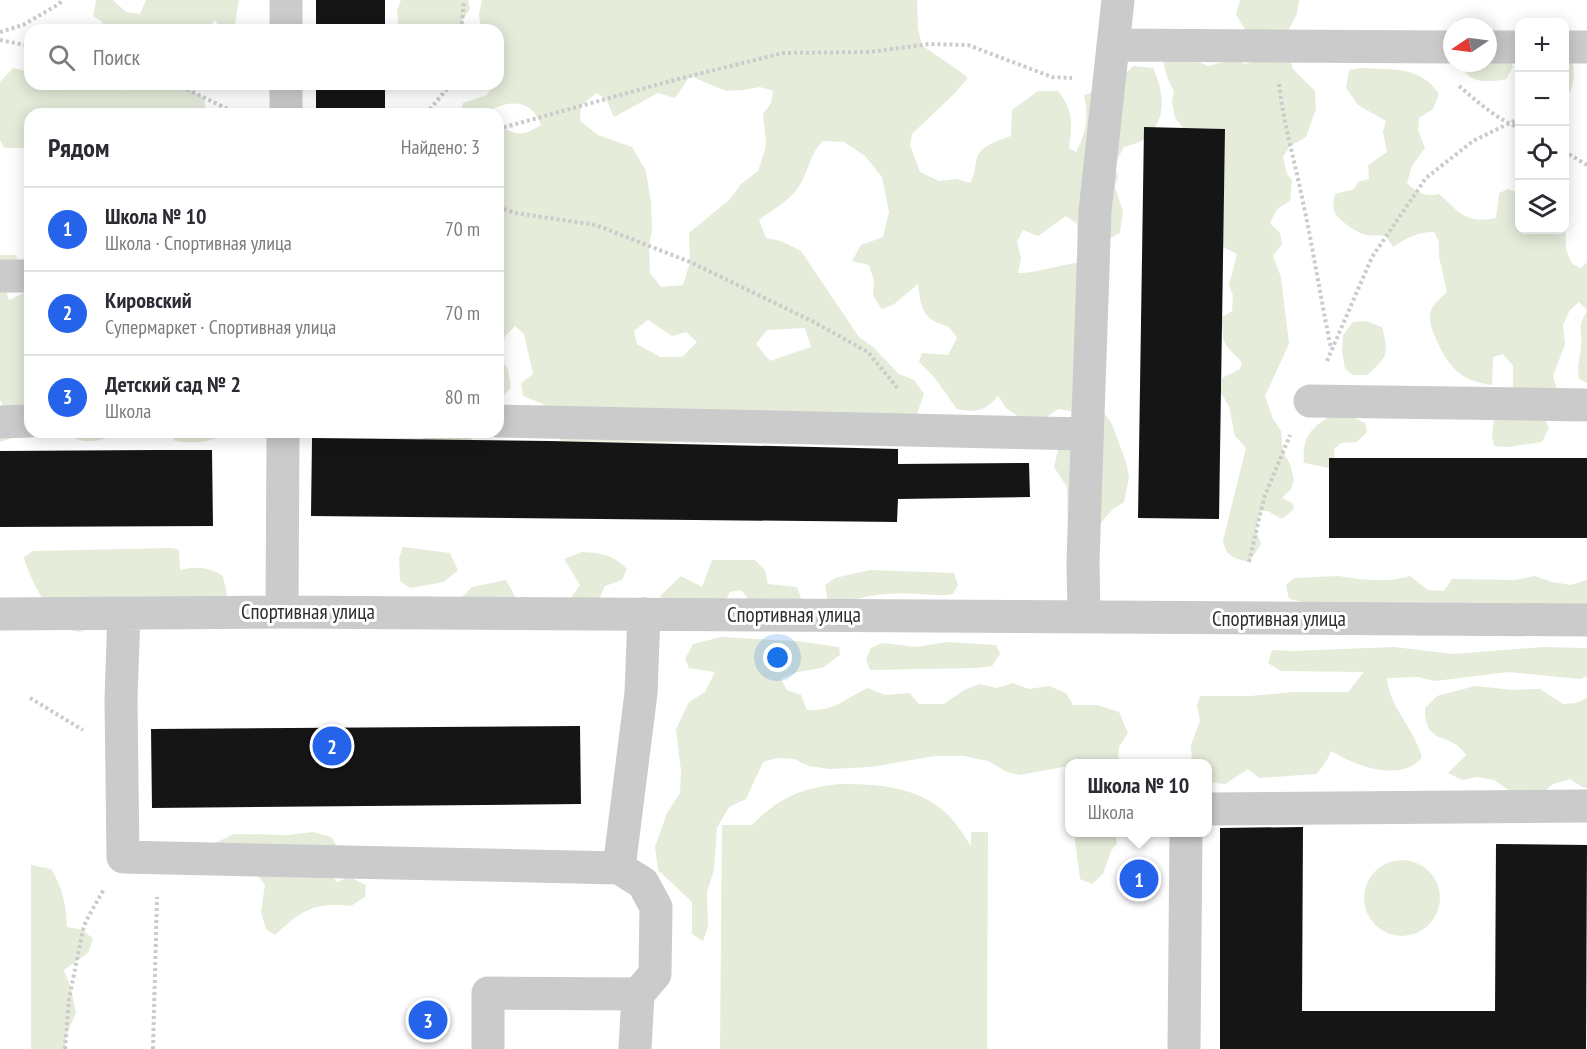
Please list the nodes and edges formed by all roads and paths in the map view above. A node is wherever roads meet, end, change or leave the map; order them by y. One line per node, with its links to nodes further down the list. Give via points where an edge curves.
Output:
1 (62, 0): 6 (path)
2 (286, 0): 7 (street)
3 (464, 0): 8 (path)
4 (1118, 0): 12 (street)
5 (24, 24): 9 (path)
6 (25, 24)
7 (286, 24)
8 (462, 24)
9 (0, 32)
10 (0, 40): 11 (path)
11 (24, 45)
12 (1113, 45): 13 (street); 19 (street)
13 (1275, 46): 14 (street); 35 (path, via 1283,114)
14 (1440, 47): 27 (path, via 1455,82)
15 (1497, 47): 16 (street)
16 (1515, 47)
17 (1569, 47): 18 (street)
18 (1587, 47)
19 (1109, 79): 29 (path, via 1052,77 968,45 783,53); 42 (street, via 1095,211)
20 (188, 90): 23 (path)
21 (286, 90): 24 (street)
22 (446, 90): 25 (path)
23 (226, 108)
24 (285, 108)
25 (431, 108)
26 (1515, 120): 27 (path)
27 (1508, 123): 28 (path); 35 (path, via 1473,141 1425,178 1372,257)
28 (1515, 126)
29 (504, 127)
30 (1569, 154): 31 (path)
31 (1587, 165)
32 (504, 209): 41 (path, via 596,225 690,262 810,320 868,352)
33 (0, 276): 34 (street)
34 (24, 276)
35 (1331, 350): 36 (path)
36 (1310, 401): 37 (street); 44 (path, via 1293,427 1264,498)
37 (1587, 405)
38 (24, 421): 40 (street)
39 (504, 421): 41 (street)
40 (0, 422)
41 (930, 431): 42 (street)
42 (1087, 434): 49 (street)
43 (283, 438): 45 (street)
44 (1249, 562)
45 (282, 612): 46 (street, Спортивная улица); 48 (street, Спортивная улица)
46 (124, 613): 47 (street, Спортивная улица); 52 (street)
47 (0, 614)
48 (644, 614): 49 (street, Спортивная улица); 58 (street, via 641,693)
49 (1084, 617): 50 (street, Спортивная улица)
50 (1587, 620)
51 (30, 698): 52 (path)
52 (122, 753): 56 (street)
53 (1587, 806): 54 (street)
54 (1212, 809)
55 (1186, 837): 64 (street)
56 (123, 857): 57 (street); 60 (path, via 86,921 70,988)
57 (157, 858): 58 (street); 61 (path)
58 (619, 868): 59 (street, via 643,883 656,907 655,974)
59 (638, 994): 62 (street, via 488,993); 63 (street)
60 (65, 1049)
61 (153, 1049)
62 (488, 1049)
63 (635, 1049)
64 (1184, 1049)

